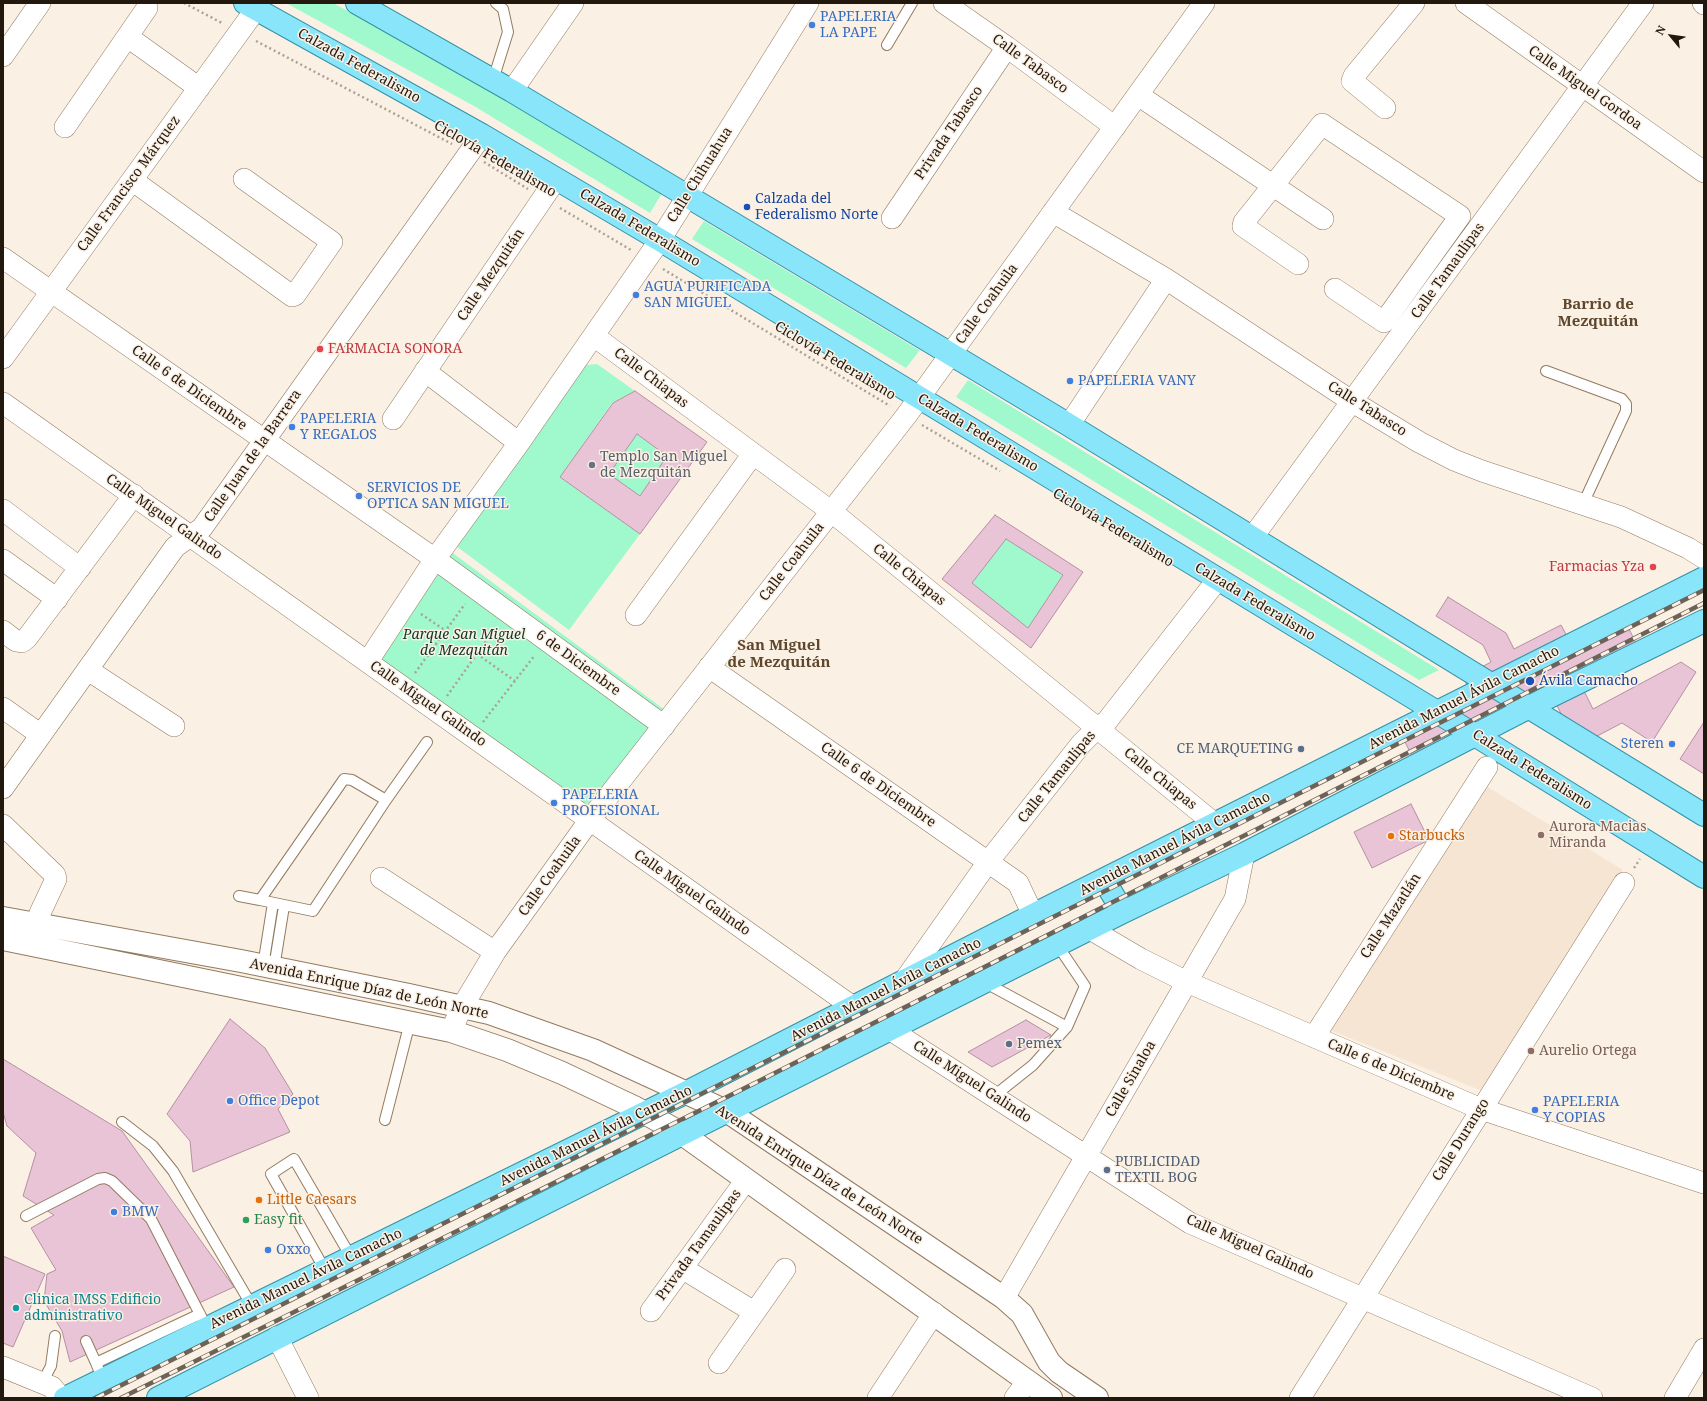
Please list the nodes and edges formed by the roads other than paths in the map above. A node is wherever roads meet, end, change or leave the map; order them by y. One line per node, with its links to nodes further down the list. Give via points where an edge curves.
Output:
1 (40, 3): 17 (street)
2 (357, 3): 18 (main road)
3 (496, 3): 18 (lane, via 503,9 508,32)
4 (573, 3): 21 (street)
5 (808, 3): 32 (street, Calle Chihuahua)
6 (912, 3): 15 (lane)
7 (944, 3): 16 (street, Calle Tabasco)
8 (1204, 3): 22 (street, Calle Coahuila)
9 (1414, 3): 23 (street, via 1352,81)
10 (1466, 3): 19 (street, Calle Miguel Gordoa)
11 (1643, 3): 19 (street, Calle Tamaulipas)
12 (251, 6): 20 (street, Calle Francisco Márquez, via 239,32); 26 (main road, Calzada Federalismo)
13 (147, 8): 14 (street)
14 (128, 37): 20 (street); 24 (street)
15 (887, 45)
16 (1007, 47): 25 (street, Calle Tabasco); 34 (street, Privada Tabasco)
17 (3, 56)
18 (493, 80): 21 (main road)
19 (1582, 86): 27 (street, Calle Miguel Gordoa); 48 (street, Calle Tamaulipas)
20 (199, 88): 30 (street, Calle Francisco Márquez)
21 (512, 91): 32 (main road)
22 (1138, 95): 25 (street, Calle Coahuila); 31 (street)
23 (1384, 108)
24 (64, 127)
25 (1115, 127): 33 (street, Calle Coahuila)
26 (482, 135): 29 (main road, Calzada Federalismo); 52 (street, Calle Juan de la Barrera)
27 (1704, 172)
28 (244, 178): 30 (street, via 332,242 295,295 292,296)
29 (556, 178): 36 (main road, Calzada Federalismo); 45 (street, Calle Mezquitán)
30 (132, 180): 41 (street, Calle Francisco Márquez)
31 (1273, 186): 35 (street); 38 (street, via 1243,226); 40 (street, via 1322,124 1460,216 1384,322)
32 (687, 196): 36 (street, Calle Chihuahua); 43 (main road)
33 (1053, 212): 39 (street, Calle Tabasco); 43 (street, Calle Coahuila)
34 (892, 218)
35 (1323, 219)
36 (660, 240): 42 (street, Calle Chihuahua); 47 (main road, Calzada Federalismo)
37 (3, 258): 41 (street, Calle 6 de Diciembre)
38 (1298, 264)
39 (1166, 279): 48 (street, Calle Tabasco); 51 (street)
40 (1335, 289)
41 (52, 291): 44 (street, Calle Francisco Márquez); 52 (street, Calle 6 de Diciembre)
42 (594, 336): 53 (street, Calle Chihuahua); 54 (street, Calle Chiapas)
43 (950, 354): 47 (street, Calle Coahuila); 51 (main road)
44 (3, 358)
45 (425, 371): 50 (street, Calle Mezquitán); 53 (street)
46 (1546, 371): 56 (lane, via 1622,399 1626,404 1626,411)
47 (919, 398): 58 (street, Calle Coahuila); 66 (main road, Calzada Federalismo)
48 (1353, 402): 56 (street, Calle Tabasco, via 1454,460); 60 (street, Calle Tamaulipas)
49 (3, 403): 55 (street, Calle Miguel Galindo)
50 (392, 419)
51 (1069, 425): 60 (main road)
52 (263, 441): 59 (street, Calle Juan de la Barrera, via 202,528); 62 (street, Calle 6 de Diciembre)
53 (519, 443): 62 (street, Calle Chihuahua)
54 (753, 454): 58 (street, Calle Chiapas); 68 (street)
55 (134, 495): 59 (street, Calle Miguel Galindo); 64 (street)
56 (1583, 504): 61 (street, Calle Tabasco, via 1621,517)
57 (3, 510): 64 (street)
58 (832, 512): 72 (street, Calle Coahuila); 80 (street, Calle Chiapas)
59 (191, 536): 71 (street, Calle Miguel Galindo); 73 (street, Calle Juan de la Barrera, via 175,547)
60 (1252, 538): 74 (main road)
61 (1704, 558)
62 (435, 559): 71 (street, Calle Chihuahua); 79 (street, 6 de Diciembre)
63 (3, 560): 67 (street)
64 (80, 568): 67 (street)
65 (1704, 578): 74 (main road, Avenida Manuel Ávila Camacho)
66 (1218, 579): 77 (main road, Calzada Federalismo); 80 (street, Calle Tamaulipas, via 1107,721)
67 (57, 599): 70 (street, via 22,642 16,641)
68 (636, 615)
69 (1704, 621): 76 (main road)
70 (3, 631)
71 (368, 662): 88 (street, Calle Miguel Galindo)
72 (709, 667): 79 (street, Calle Coahuila); 92 (street, Calle 6 de Diciembre)
73 (88, 670): 78 (street); 81 (street, Calle Juan de la Barrera)
74 (1490, 685): 76 (main road); 77 (main road, Avenida Manuel Ávila Camacho)
75 (3, 708): 81 (street)
76 (1529, 708): 82 (main road); 87 (main road)
77 (1436, 712): 82 (main road, Calzada Federalismo); 89 (main road, Avenida Manuel Ávila Camacho)
78 (174, 726)
79 (664, 726): 88 (street, Calle Coahuila)
80 (1097, 728): 89 (street, Calle Chiapas); 92 (street, Calle Tamaulipas, via 1081,744)
81 (41, 735): 85 (street, Calle Juan de la Barrera)
82 (1476, 736): 91 (main road); 93 (main road, Calzada Federalismo)
83 (427, 742): 86 (lane)
84 (1487, 767): 119 (street, Calle Mazatlán)
85 (3, 788)
86 (386, 800): 98 (lane, via 352,780 344,779); 100 (lane, via 313,912)
87 (1704, 815)
88 (589, 820): 108 (street, Calle Coahuila); 113 (street, Calle Miguel Galindo)
89 (1215, 824): 95 (main road, Avenida Manuel Ávila Camacho)
90 (3, 825): 102 (street, via 55,874 56,879)
91 (1244, 854): 101 (main road); 112 (street, Calle Sinaloa, via 1235,899)
92 (988, 862): 103 (street, Calle 6 de Diciembre, via 1018,883); 110 (street, Calle Tamaulipas)
93 (1704, 877)
94 (381, 878): 108 (street)
95 (1104, 880): 101 (main road); 103 (main road, Avenida Manuel Ávila Camacho)
96 (1624, 883): 122 (street, Calle Durango)
97 (239, 896): 98 (lane)
98 (260, 900): 99 (lane)
99 (273, 903): 100 (lane); 109 (lane)
100 (284, 906): 109 (lane)
101 (1123, 912): 105 (main road)
102 (40, 913)
103 (1032, 915): 110 (main road, Avenida Manuel Ávila Camacho)
104 (3, 918): 109 (main road, Avenida Enrique Díaz de León Norte)
105 (1090, 929): 107 (main road); 112 (street, Calle 6 de Diciembre, via 1141,960)
106 (3, 939): 115 (main road, Avenida Enrique Díaz de León Norte)
107 (1058, 946): 111 (main road); 116 (lane, via 1085,986)
108 (495, 952): 114 (street, Calle Coahuila)
109 (268, 967): 114 (main road, Avenida Enrique Díaz de León Norte, via 409,994)
110 (904, 981): 113 (main road, Avenida Manuel Ávila Camacho)
111 (984, 982): 116 (lane); 117 (main road)
112 (1187, 982): 119 (street, Calle 6 de Diciembre); 128 (street, Calle Sinaloa)
113 (854, 1006): 120 (main road, Avenida Manuel Ávila Camacho)
114 (462, 1007): 118 (street, Calle Coahuila); 120 (main road, Avenida Enrique Díaz de León Norte, via 489,1013 593,1050)
115 (410, 1022): 118 (main road, Avenida Enrique Díaz de León Norte); 125 (lane)
116 (1067, 1027): 121 (lane, via 1033,1065)
117 (889, 1029): 121 (street, Calle Miguel Galindo); 124 (main road)
118 (451, 1031): 123 (main road, Avenida Enrique Díaz de León Norte, via 562,1072)
119 (1314, 1036): 122 (street, Calle 6 de Diciembre)
120 (685, 1093): 123 (main road, Avenida Manuel Ávila Camacho); 124 (main road, Avenida Enrique Díaz de León Norte)
121 (994, 1096): 128 (street, Calle Miguel Galindo)
122 (1481, 1109): 130 (street, Calle 6 de Diciembre); 136 (street, Calle Durango)
123 (643, 1112): 127 (main road, Avenida Enrique Díaz de León Norte); 132 (main road, Avenida Manuel Ávila Camacho)
124 (728, 1112): 127 (main road); 137 (main road, Avenida Enrique Díaz de León Norte)
125 (385, 1120)
126 (122, 1122): 138 (lane, via 153,1146 173,1171)
127 (681, 1134): 129 (main road, Avenida Enrique Díaz de León Norte); 144 (main road)
128 (1087, 1155): 136 (street, Calle Miguel Galindo, via 1190,1223); 137 (street, Calle Sinaloa)
129 (746, 1180): 133 (street, Privada Tamaulipas); 141 (main road, Avenida Enrique Díaz de León Norte)
130 (1704, 1183)
131 (26, 1216): 142 (lane, via 98,1179 112,1181 151,1218)
132 (351, 1257): 135 (main road, Avenida Manuel Ávila Camacho); 135 (lane, via 294,1159 271,1174)
133 (682, 1268): 139 (street, Privada Tamaulipas); 140 (street)
134 (785, 1269): 140 (street)
135 (325, 1270): 138 (main road, Avenida Manuel Ávila Camacho)
136 (1363, 1297): 159 (street, Calle Durango); 160 (street, Calle Miguel Galindo)
137 (1004, 1298): 158 (main road, Avenida Enrique Díaz de León Norte, via 1022,1314 1049,1362)
138 (252, 1306): 142 (main road, Avenida Manuel Ávila Camacho)
139 (651, 1311)
140 (754, 1312): 147 (street)
141 (934, 1313): 151 (main road, Avenida Enrique Díaz de León Norte); 156 (street)
142 (204, 1321): 149 (main road, Avenida Manuel Ávila Camacho)
143 (56, 1336): 150 (lane, via 51,1366)
144 (277, 1337): 154 (main road); 155 (street)
145 (86, 1341): 149 (lane)
146 (1704, 1349): 161 (street)
147 (719, 1363)
148 (3, 1367): 150 (street)
149 (99, 1371): 153 (main road, Avenida Manuel Ávila Camacho)
150 (42, 1383): 152 (street, via 58,1391)
151 (1022, 1390): 157 (main road, Avenida Enrique Díaz de León Norte)
152 (62, 1398)
153 (65, 1398)
154 (158, 1398)
155 (308, 1398)
156 (878, 1398)
157 (1051, 1398)
158 (1097, 1398)
159 (1300, 1398)
160 (1592, 1398)
161 (1675, 1398)

